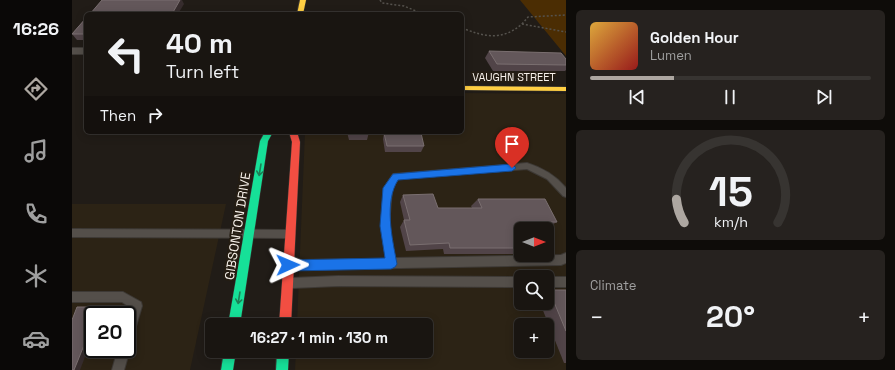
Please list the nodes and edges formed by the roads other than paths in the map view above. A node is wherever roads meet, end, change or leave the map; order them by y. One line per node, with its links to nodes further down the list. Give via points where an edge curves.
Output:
1 (303, 0): 2 (main road)
2 (300, 12)
3 (72, 51): 4 (street)
4 (84, 51)
5 (464, 88): 6 (main road, VAUGHN STREET)
6 (566, 89)
7 (268, 134): 11 (main road, GIBSONTON DRIVE, one-way to 11, via 264,141)
8 (294, 134): 12 (main road, via 296,142)
9 (566, 194): 14 (lane, via 555,180 543,171 527,166 396,176 388,188 385,226)
10 (72, 233): 11 (lane)
11 (249, 234): 12 (lane); 22 (main road, GIBSONTON DRIVE, one-way to 22)
12 (290, 235): 15 (main road)
13 (566, 258): 14 (lane)
14 (391, 264): 15 (lane)
15 (288, 265): 19 (main road)
16 (514, 282): 19 (lane, via 338,281)
17 (554, 282): 18 (lane)
18 (566, 282)
19 (287, 284): 23 (main road)
20 (72, 297): 21 (lane, via 123,297 137,306)
21 (136, 309)
22 (235, 318)
23 (285, 318)
24 (121, 358): 27 (lane)
25 (229, 358): 28 (main road)
26 (283, 358): 29 (main road)
27 (118, 370)
28 (227, 370)
29 (282, 370)

